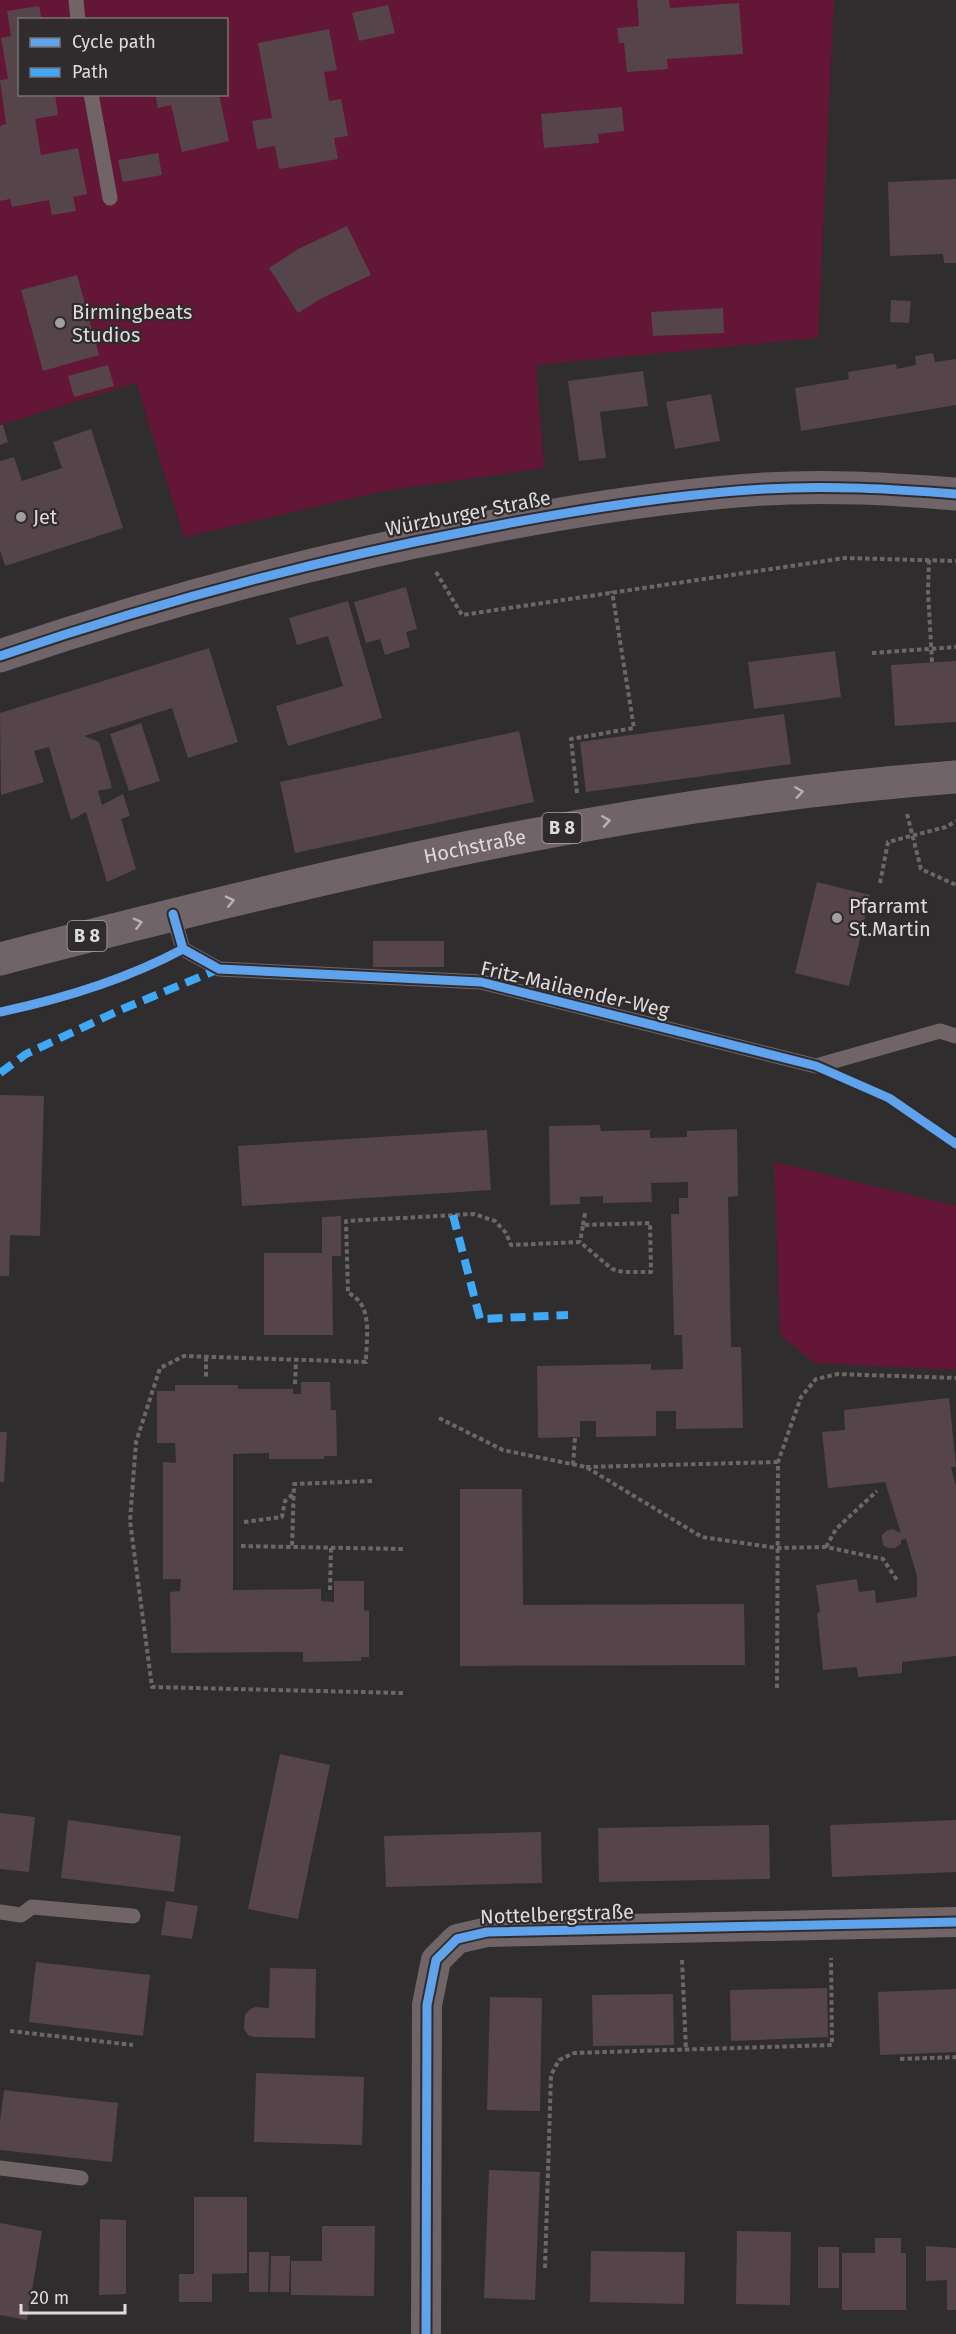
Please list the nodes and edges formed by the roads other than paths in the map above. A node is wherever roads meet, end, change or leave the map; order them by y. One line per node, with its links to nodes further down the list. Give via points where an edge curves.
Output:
1 (76, 0): 2 (lane)
2 (78, 18)
3 (91, 96): 4 (lane)
4 (110, 198)
5 (956, 494): 6 (main road, Würzburger Straße, via 893,489 767,489 662,498 575,511 338,557)
6 (0, 656)
7 (956, 777): 8 (main road, Hochstraße / B 8, one-way to 7, via 440,852 580,825 817,789)
8 (173, 914): 9 (main road, Hochstraße / B 8, one-way to 8); 10 (lane, Fritz-Mailaender-Weg, via 183,949 219,969 481,982 816,1066 940,1031)
9 (0, 959)
10 (956, 1036)
11 (0, 1912): 12 (lane, via 21,1915 32,1907)
12 (134, 1916)
13 (956, 1922): 16 (street, Nottelbergstraße, via 487,1932 457,1939 436,1960 427,2005)
14 (0, 2168): 15 (lane)
15 (81, 2178)
16 (426, 2334)

